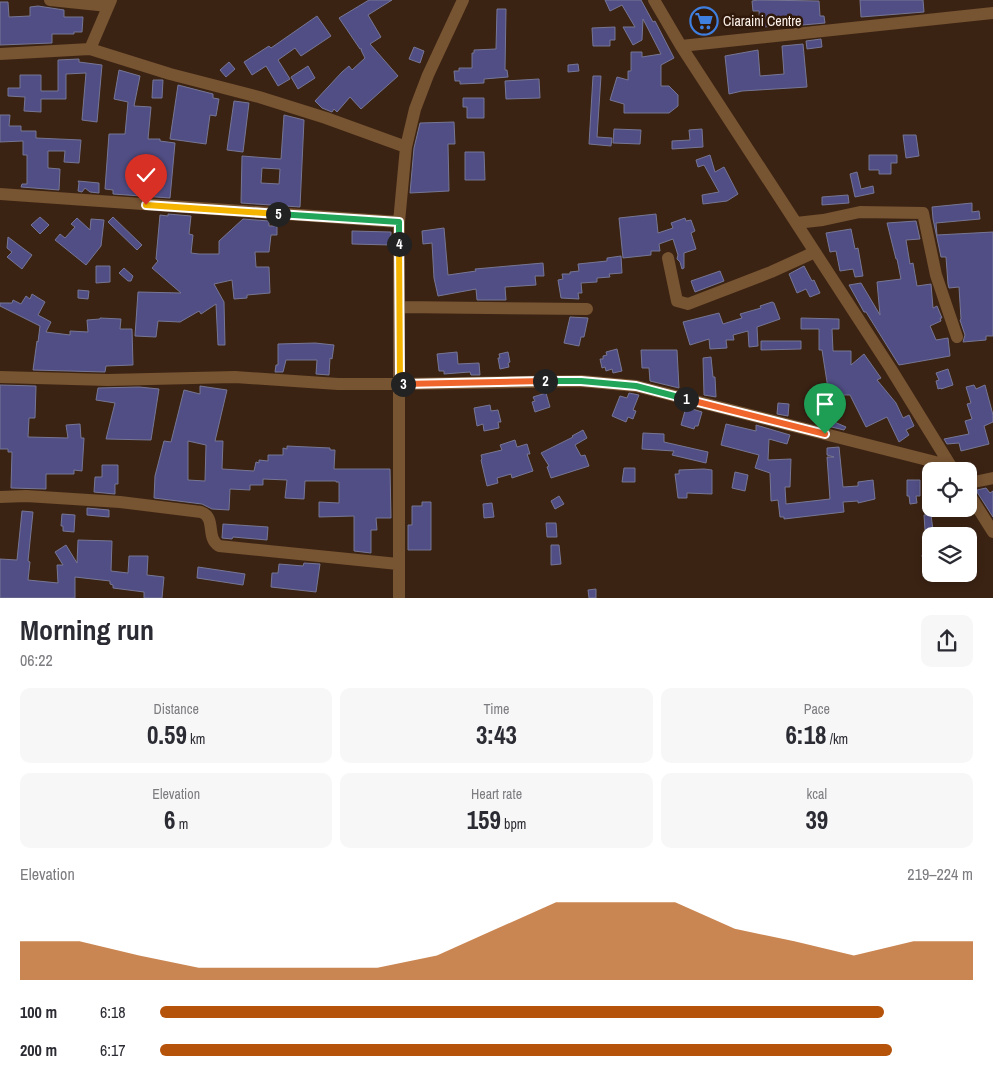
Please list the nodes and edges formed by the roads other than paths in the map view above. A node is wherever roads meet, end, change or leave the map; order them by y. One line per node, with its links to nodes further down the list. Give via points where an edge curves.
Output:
1 (50, 0): 4 (street)
2 (463, 0): 9 (street, via 428,75)
3 (654, 0): 6 (street)
4 (109, 3): 7 (street)
5 (993, 13): 6 (street)
6 (681, 46): 12 (street)
7 (90, 49): 8 (street); 9 (street, via 259,97)
8 (0, 54)
9 (406, 147): 11 (street)
10 (0, 194): 11 (street)
11 (399, 222): 15 (street)
12 (796, 223): 13 (street); 17 (street, via 860,212 923,214 936,275)
13 (815, 252): 14 (street, via 688,304 677,301); 21 (street)
14 (668, 258)
15 (400, 307): 16 (street); 19 (street)
16 (587, 309)
17 (957, 337)
18 (0, 377): 19 (street, via 108,380 235,377 338,384)
19 (400, 384): 20 (street, via 581,381 636,386); 27 (street)
20 (930, 462)
21 (949, 462)
22 (993, 478): 23 (street)
23 (977, 481)
24 (0, 497): 27 (street, via 120,502 201,512 210,519 213,541 219,546)
25 (977, 507): 26 (street)
26 (993, 532)
27 (398, 564): 28 (street)
28 (399, 598)

